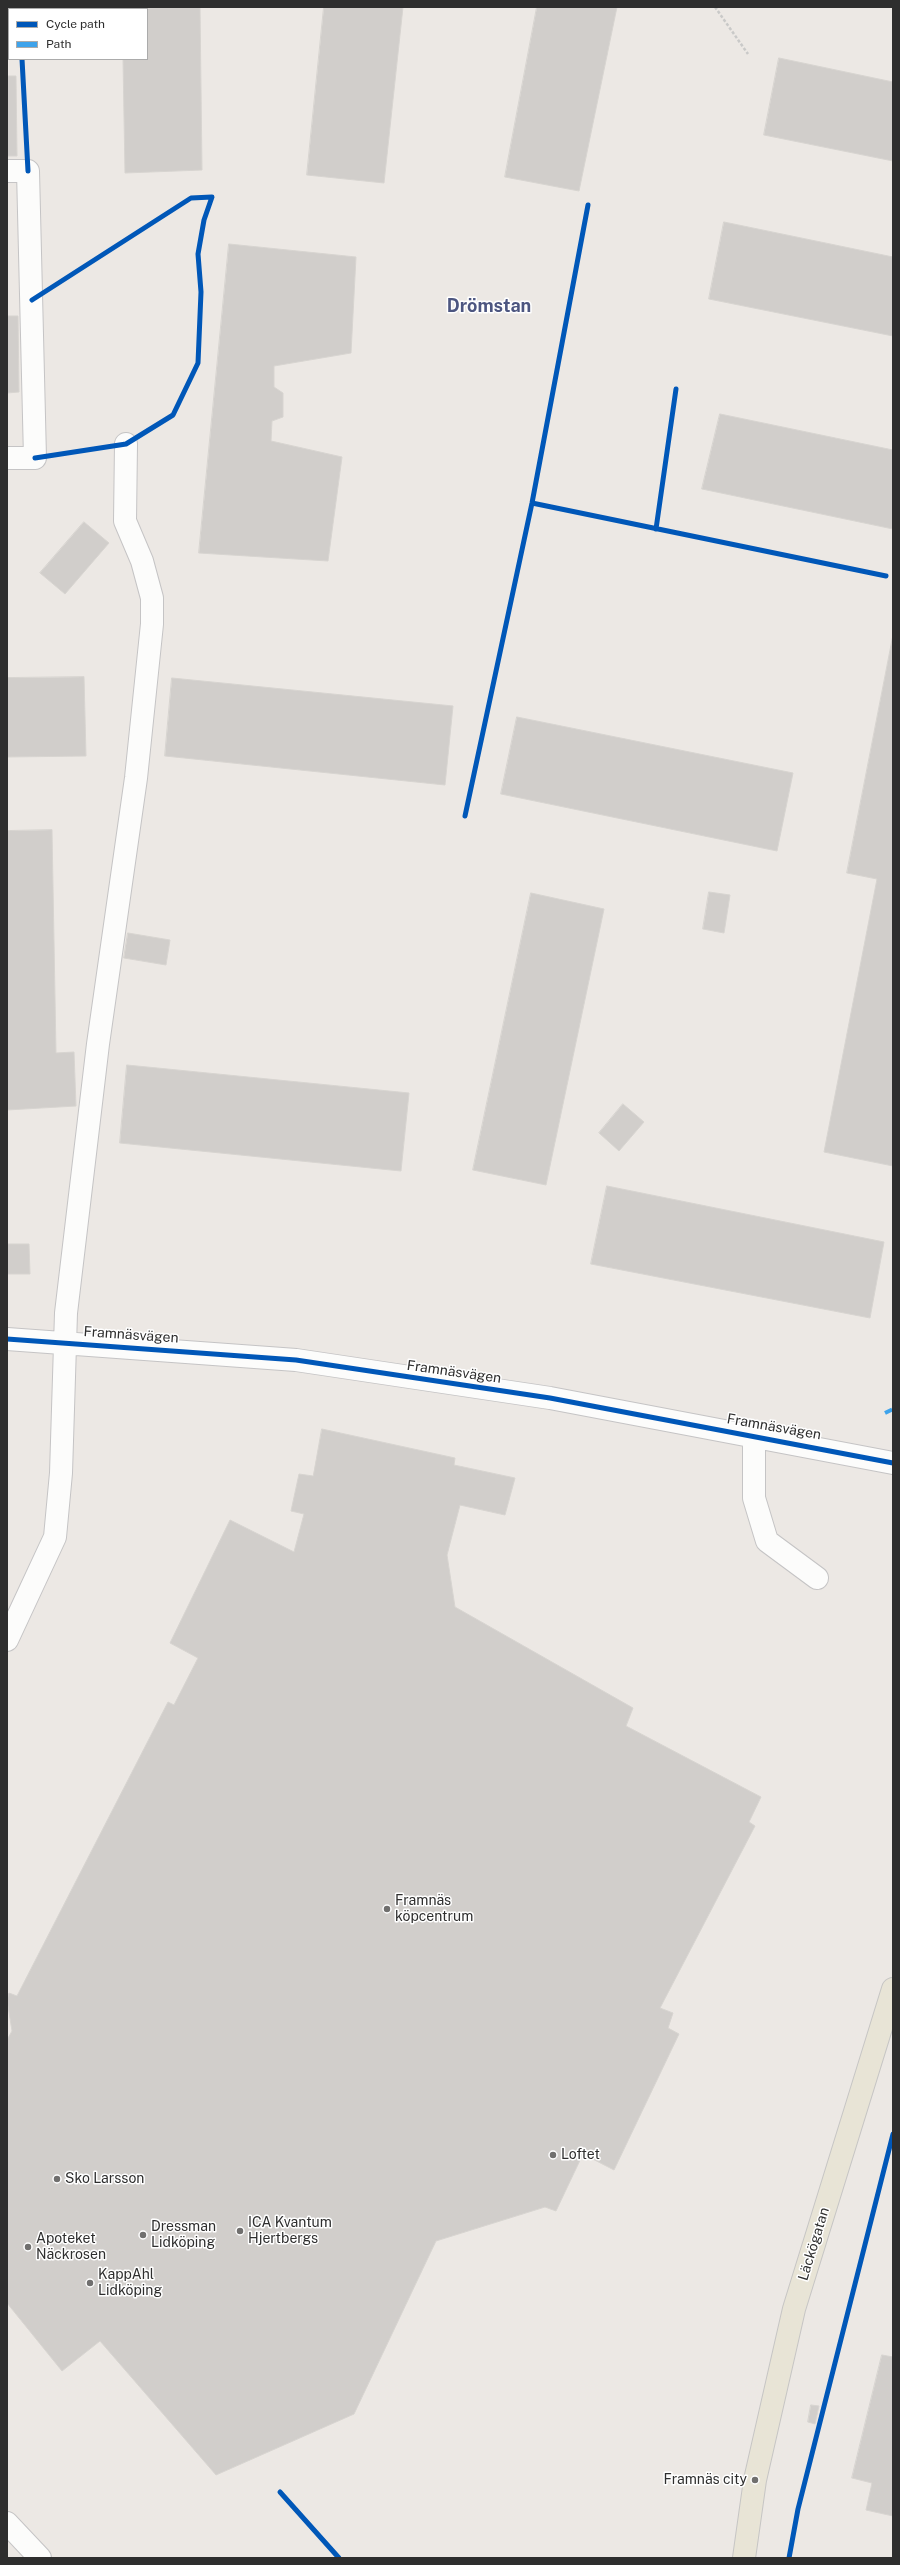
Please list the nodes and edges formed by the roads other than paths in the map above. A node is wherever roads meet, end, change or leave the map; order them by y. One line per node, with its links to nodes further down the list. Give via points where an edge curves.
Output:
1 (7, 171): 3 (street, via 28,171 36,458)
2 (126, 444): 5 (street, via 125,521 142,561 152,598 152,624 136,778 98,1044)
3 (7, 458)
4 (7, 1339): 5 (street, Framnäsvägen)
5 (63, 1342): 6 (street, Framnäsvägen, via 296,1360 550,1398); 9 (street, via 61,1473 55,1537)
6 (754, 1436): 7 (street, Framnäsvägen); 8 (street, via 754,1498 767,1541)
7 (893, 1463)
8 (817, 1578)
9 (7, 1640)
10 (893, 1989): 11 (main road, Läckögatan, via 794,2309)
11 (750, 2504): 14 (main road, Läckögatan); 15 (main road, Läckögatan)
12 (7, 2523): 13 (street)
13 (40, 2558)
14 (730, 2558)
15 (744, 2558)

